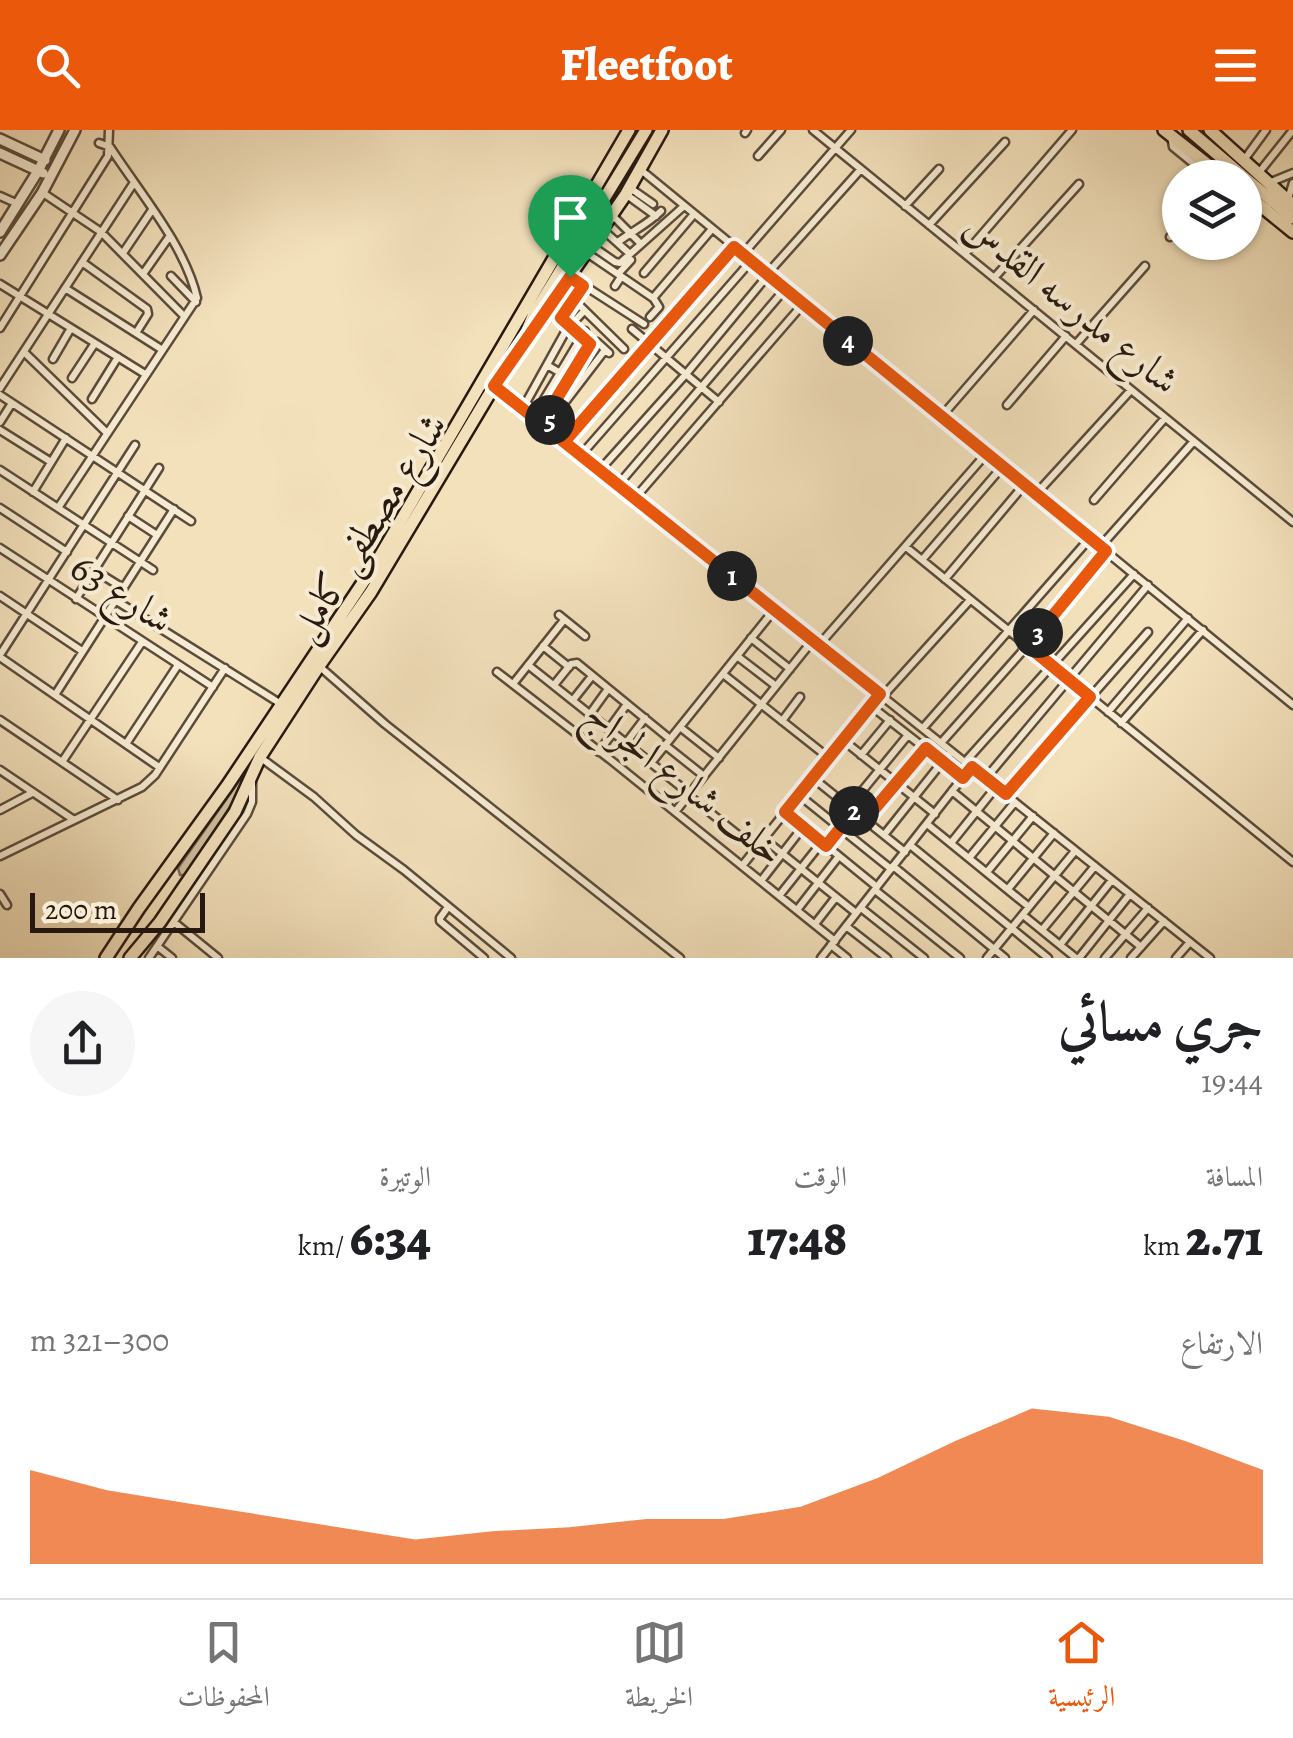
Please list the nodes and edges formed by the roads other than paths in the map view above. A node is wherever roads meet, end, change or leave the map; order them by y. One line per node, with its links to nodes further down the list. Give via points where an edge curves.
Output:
1 (59, 130): 25 (street)
2 (75, 130): 30 (street)
3 (109, 130): 21 (street)
4 (646, 130): 20 (main road); 110 (main road, via 534,314)
5 (662, 130): 20 (main road, شارع مصطفى كامل)
6 (781, 130): 24 (street)
7 (813, 130): 22 (street, شارع مدرسه القدس)
8 (850, 130): 22 (street)
9 (1072, 130): 74 (street)
10 (1189, 130): 27 (main road)
11 (1210, 130): 16 (main road)
12 (1266, 130): 29 (street)
13 (1293, 130): 31 (street)
14 (629, 131): 228 (main road, شارع مصطفى كامل, via 376,564)
15 (1168, 132): 26 (main road)
16 (1225, 135): 28 (main road)
17 (0, 140): 25 (street)
18 (1005, 142): 59 (street)
19 (99, 143): 21 (street)
20 (653, 146): 34 (main road, شارع مصطفى كامل)
21 (110, 147): 40 (street); 54 (street)
22 (835, 148): 32 (street, شارع مدرسه القدس); 73 (street)
23 (0, 153): 35 (street)
24 (758, 156)
25 (44, 160): 30 (street); 35 (street)
26 (1200, 160)
27 (1230, 160)
28 (1242, 160)
29 (1244, 160)
30 (56, 166): 37 (street)
31 (1262, 168)
32 (860, 169): 51 (street, شارع مدرسه القدس); 82 (street)
33 (939, 169): 51 (street)
34 (640, 170): 44 (main road, شارع مصطفى كامل); 50 (street)
35 (38, 171): 37 (street); 48 (street)
36 (1293, 173): 38 (street)
37 (50, 177): 45 (street)
38 (1262, 177)
39 (1293, 183): 47 (street)
40 (133, 184): 53 (street); 64 (street)
41 (1079, 184): 86 (street)
42 (1262, 184): 47 (main road)
43 (1262, 186): 58 (main road)
44 (628, 191): 49 (street); 56 (main road, شارع مصطفى كامل); 57 (street)
45 (42, 193): 54 (street); 75 (street)
46 (0, 196): 48 (street)
47 (1290, 203)
48 (18, 204): 60 (street)
49 (654, 204)
50 (684, 206): 55 (street); 61 (street)
51 (905, 206): 59 (street, شارع مدرسه القدس)
52 (1262, 207): 66 (main road)
53 (152, 210): 67 (street); 72 (street)
54 (74, 213): 64 (street); 92 (street)
55 (694, 214): 63 (street); 80 (street)
56 (612, 215): 62 (main road, شارع مصطفى كامل); 65 (street)
57 (656, 216): 61 (street); 65 (street)
58 (1293, 218)
59 (928, 225): 74 (street, شارع مدرسه القدس)
60 (1, 228)
61 (659, 228): 69 (street)
62 (602, 229): 68 (street); 71 (main road, شارع مصطفى كامل)
63 (712, 229): 70 (street); 93 (street)
64 (101, 232): 72 (street); 78 (street)
65 (630, 232): 68 (street); 69 (street)
66 (1293, 232)
67 (169, 237): 81 (street); 95 (street)
68 (618, 242): 76 (street)
69 (641, 244): 76 (street)
70 (734, 247): 73 (street); 113 (street)
71 (590, 249): 76 (street, via 616,263); 84 (street); 85 (main road, شارع مصطفى كامل)
72 (123, 253): 81 (street)
73 (742, 254): 77 (street)
74 (965, 254): 86 (street, شارع مدرسه القدس)
75 (0, 255)
76 (630, 257): 84 (street)
77 (751, 261): 82 (street); 119 (street)
78 (82, 262): 90 (street); 107 (street, via 147,309)
79 (1145, 266): 114 (street)
80 (644, 273)
81 (143, 274): 101 (street)
82 (768, 274): 91 (street); 124 (street)
83 (171, 276): 95 (street)
84 (620, 276): 89 (street); 93 (street)
85 (570, 277): 88 (street); 97 (main road, شارع مصطفى كامل)
86 (994, 278): 98 (street, شارع مدرسه القدس)
87 (0, 284): 92 (street)
88 (583, 286): 93 (street, via 647,320 660,306); 94 (street)
89 (615, 286)
90 (65, 288): 100 (street); 107 (street)
91 (785, 289): 96 (street); 128 (street)
92 (20, 296): 100 (street); 104 (street)
93 (655, 297)
94 (574, 300): 99 (street); 102 (street)
95 (196, 302): 101 (street)
96 (803, 304): 132 (street); 138 (street)
97 (548, 309): 102 (street); 110 (main road, شارع مصطفى كامل)
98 (1034, 310): 109 (street, شارع مدرسه القدس); 138 (street)
99 (584, 311): 103 (street); 116 (street)
100 (48, 314): 105 (street); 117 (street)
101 (184, 316): 115 (street)
102 (561, 318): 103 (street)
103 (570, 326): 108 (street); 121 (street)
104 (0, 328)
105 (71, 328): 112 (street); 120 (street)
106 (632, 328): 113 (street)
107 (136, 332): 115 (street)
108 (584, 333): 111 (street); 122 (street)
109 (1066, 336): 114 (street, شارع مدرسه القدس); 134 (street)
110 (525, 342): 127 (main road, شارع مصطفى كامل)
111 (590, 342): 126 (street); 137 (street, via 607,351)
112 (95, 343): 118 (street); 125 (street)
113 (649, 343): 119 (street); 145 (street)
114 (1076, 344): 129 (street, شارع مدرسه القدس)
115 (162, 349): 123 (street)
116 (624, 349)
117 (24, 352): 130 (street); 143 (street)
118 (118, 357): 123 (street); 131 (street)
119 (666, 358): 124 (street); 148 (street)
120 (53, 359)
121 (547, 364): 122 (street); 135 (street)
122 (560, 372): 126 (street); 136 (street)
123 (145, 374): 143 (street)
124 (686, 374): 128 (street); 155 (street)
125 (72, 378)
126 (569, 378): 137 (street)
127 (494, 386): 135 (street); 210 (main road, شارع مصطفى كامل)
128 (702, 388): 132 (street); 157 (street)
129 (1131, 390): 139 (street, شارع مدرسه القدس); 161 (street)
130 (0, 392): 133 (street)
131 (92, 399)
132 (718, 402): 162 (street)
133 (12, 403): 140 (street); 144 (street)
134 (1006, 405)
135 (524, 406): 136 (street); 141 (street)
136 (537, 411): 137 (street)
137 (549, 417): 141 (street)
138 (940, 417): 149 (street)
139 (1165, 418): 146 (street, شارع مدرسه القدس); 163 (street)
140 (0, 422)
141 (546, 426): 145 (street)
142 (0, 430): 151 (street)
143 (107, 432): 150 (street)
144 (66, 438): 150 (street); 151 (street)
145 (564, 442): 148 (street)
146 (1194, 442): 169 (street, شارع مدرسه القدس); 176 (street)
147 (135, 446): 156 (street)
148 (580, 454): 155 (street)
149 (986, 454): 152 (street); 174 (street)
150 (92, 455): 156 (street); 165 (street)
151 (51, 462): 160 (street)
152 (1002, 467): 158 (street); 178 (street)
153 (159, 468): 159 (street)
154 (0, 470): 160 (street)
155 (600, 470): 157 (street)
156 (118, 472): 159 (street); 170 (street)
157 (618, 485): 162 (street)
158 (1024, 485): 161 (street); 183 (street)
159 (145, 490): 166 (street); 167 (street)
160 (33, 492): 165 (street)
161 (1036, 494): 172 (street)
162 (635, 498): 191 (street)
163 (1094, 500)
164 (0, 508): 177 (street)
165 (58, 508): 170 (street)
166 (174, 509): 168 (street); 171 (street)
167 (128, 516): 171 (street); 173 (street)
168 (191, 520)
169 (1293, 522)
170 (84, 525): 173 (street); 177 (street)
171 (157, 535): 179 (street)
172 (1090, 538): 176 (street); 196 (street)
173 (112, 543): 179 (street); 180 (street)
174 (906, 547): 178 (street); 201 (street)
175 (0, 549): 184 (street, شارع 63)
176 (1103, 549): 182 (street); 203 (street)
177 (67, 552): 184 (street)
178 (922, 560): 183 (street)
179 (140, 562): 181 (street); 186 (street)
180 (94, 570): 186 (street); 188 (street)
181 (153, 570)
182 (1134, 574): 185 (street); 209 (street)
183 (945, 580): 190 (street)
184 (48, 581): 188 (street, شارع 63); 192 (street)
185 (1148, 586): 194 (street); 217 (street)
186 (124, 588): 189 (street)
187 (0, 596): 192 (street)
188 (76, 599): 193 (street, شارع 63)
189 (116, 600): 193 (street); 212 (street)
190 (970, 600): 196 (street); 224 (street)
191 (774, 610): 199 (street); 201 (street)
192 (26, 614): 204 (street); 205 (street)
193 (104, 618): 200 (street, شارع 63); 204 (street)
194 (1188, 618): 195 (street); 233 (street)
195 (1203, 630): 231 (street); 239 (street)
196 (1008, 631): 203 (street); 242 (street)
197 (1148, 632): 226 (street)
198 (585, 636): 202 (street, via 562,617)
199 (751, 638): 206 (street); 213 (street)
200 (142, 641): 207 (street, شارع 63); 236 (street)
201 (816, 643): 213 (street); 224 (street)
202 (543, 646): 208 (street); 211 (street)
203 (1028, 646): 209 (street); 247 (street)
204 (82, 652): 223 (street)
205 (0, 656): 223 (street)
206 (736, 656): 215 (street); 221 (street)
207 (178, 665): 220 (street, شارع 63); 249 (street)
208 (528, 665): 218 (street); 219 (street)
209 (1050, 665): 217 (street); 260 (street)
210 (319, 666): 254 (main road, شارع مصطفى كامل); 356 (street)
211 (569, 667): 216 (street, via 577,663); 219 (street)
212 (225, 668): 220 (street); 228 (street)
213 (790, 669): 221 (street)
214 (497, 672): 218 (street, خلف شارع الجراج)
215 (722, 674): 230 (street); 241 (street)
216 (592, 676): 222 (street); 227 (street)
217 (1069, 680): 226 (street); 268 (street)
218 (513, 684): 252 (street, خلف شارع الجراج)
219 (554, 685): 227 (street)
220 (212, 686): 261 (street)
221 (776, 686): 230 (street)
222 (608, 688): 229 (street); 234 (street)
223 (55, 695): 236 (street)
224 (882, 695): 232 (street); 242 (street)
225 (800, 697): 237 (street)
226 (1090, 697): 233 (street); 274 (street)
227 (573, 700): 234 (street)
228 (281, 704): 309 (main road, شارع مصطفى كامل)
229 (627, 704): 235 (street); 243 (street)
230 (761, 704): 237 (street); 255 (street)
231 (1293, 705)
232 (871, 706): 238 (street); 245 (street)
233 (1108, 712): 239 (street)
234 (590, 714): 243 (street)
235 (645, 718): 246 (street); 248 (street)
236 (90, 720): 249 (street); 257 (street)
237 (782, 720): 256 (street)
238 (890, 720): 244 (street); 253 (street)
239 (1121, 723): 306 (street)
240 (2, 724): 257 (street)
241 (680, 727): 246 (street); 255 (street)
242 (923, 728): 247 (street)
243 (611, 731): 248 (street); 252 (street)
244 (908, 735): 250 (street); 263 (street)
245 (843, 740): 253 (street); 256 (street)
246 (668, 742): 258 (street); 265 (street)
247 (941, 742): 251 (street)
248 (626, 743): 258 (street)
249 (126, 744): 261 (street)
250 (926, 748): 259 (street); 269 (street)
251 (951, 751): 259 (street); 260 (street)
252 (599, 752): 282 (street, خلف شارع الجراج)
253 (862, 755): 263 (street)
254 (260, 757): 264 (main road, شارع مصطفى كامل); 328 (street)
255 (718, 758): 265 (street)
256 (829, 758): 266 (street)
257 (62, 762): 277 (street)
258 (651, 762): 275 (street)
259 (943, 762): 267 (street); 276 (street)
260 (968, 764): 267 (street); 268 (street)
261 (160, 767): 277 (street)
262 (0, 770): 272 (street)
263 (880, 770): 269 (street); 279 (street)
264 (252, 776): 316 (main road, شارع مصطفى كامل); 337 (street, via 247,814)
265 (704, 776): 275 (street)
266 (813, 778): 273 (street); 279 (street)
267 (963, 778): 271 (street)
268 (986, 778): 270 (street)
269 (896, 783): 276 (street); 287 (street)
270 (996, 787): 274 (street); 281 (street)
271 (952, 791): 281 (street); 284 (street)
272 (34, 793): 280 (street); 286 (street)
273 (800, 794): 283 (street); 291 (street)
274 (1006, 794): 278 (street)
275 (689, 795): 282 (street); 299 (street)
276 (914, 797): 284 (street); 293 (street)
277 (118, 800): 286 (street)
278 (1014, 802): 285 (street); 289 (street)
279 (852, 809): 287 (street); 291 (street)
280 (0, 810)
281 (976, 811): 289 (street); 296 (street)
282 (675, 812): 307 (street, خلف شارع الجراج)
283 (785, 812): 290 (street); 294 (street)
284 (935, 814): 288 (street)
285 (1033, 816): 292 (street); 295 (street)
286 (75, 820): 302 (street)
287 (865, 820): 293 (street)
288 (927, 824): 296 (street); 298 (street)
289 (994, 826): 295 (street); 304 (street)
290 (804, 827): 297 (street); 301 (street)
291 (840, 828): 297 (street); 311 (street)
292 (1054, 834): 300 (street); 305 (street)
293 (884, 835): 298 (street)
294 (764, 839): 299 (street); 301 (street)
295 (1012, 841): 305 (street); 312 (street)
296 (950, 843): 304 (street)
297 (824, 844): 303 (street); 310 (street)
298 (908, 848): 311 (street); 340 (street)
299 (756, 849): 307 (street)
300 (1076, 850): 308 (street); 313 (street)
301 (782, 854): 310 (street); 315 (street)
302 (0, 856)
303 (839, 856): 317 (street); 318 (street)
304 (969, 858): 312 (street)
305 (1034, 859): 313 (street); 319 (street)
306 (1293, 862)
307 (742, 866): 315 (street, خلف شارع الجراج)
308 (1095, 866): 314 (street); 320 (street)
309 (168, 867): 316 (main road, via 172,882); 329 (main road, شارع مصطفى كامل)
310 (801, 868): 317 (street); 323 (street)
311 (892, 868): 318 (street); 348 (street)
312 (987, 872): 319 (street)
313 (1055, 876): 320 (street); 326 (street)
314 (1112, 880): 322 (street); 327 (street)
315 (761, 881): 323 (street, خلف شارع الجراج)
316 (187, 882): 336 (main road, شارع مصطفى كامل)
317 (818, 883): 324 (street); 331 (street)
318 (876, 888): 332 (street); 361 (street)
319 (1008, 890): 326 (street)
320 (1074, 892): 327 (street); 341 (street)
321 (0, 894): 325 (street)
322 (1130, 894): 330 (street); 334 (street)
323 (779, 896): 331 (street, خلف شارع الجراج)
324 (836, 896): 332 (street); 338 (street)
325 (7, 905)
326 (1030, 906): 333 (street)
327 (1091, 906): 334 (street); 345 (street)
328 (448, 907): 354 (street, via 440,921); 355 (street)
329 (139, 908): 336 (main road, via 154,909); 349 (main road, شارع مصطفى كامل)
330 (1148, 908): 335 (street); 342 (street)
331 (797, 910): 338 (street, خلف شارع الجراج)
332 (859, 911): 339 (street); 360 (street)
333 (1023, 915): 340 (street); 341 (street)
334 (1109, 920): 342 (street); 365 (street)
335 (1164, 921): 343 (street); 347 (street)
336 (160, 922): 350 (main road, شارع مصطفى كامل)
337 (174, 922): 346 (street); 353 (street)
338 (814, 924): 344 (street, خلف شارع الجراج)
339 (846, 926): 344 (street); 359 (street)
340 (1012, 928): 348 (street); 364 (street)
341 (1042, 930): 345 (street)
342 (1126, 934): 347 (street); 366 (street)
343 (1190, 942): 368 (street); 369 (street)
344 (833, 943): 357 (street); 358 (street, خلف شارع الجراج)
345 (1060, 944): 365 (street)
346 (157, 946): 351 (street); 352 (street)
347 (1141, 947): 367 (street)
348 (994, 949): 362 (street); 363 (street)
349 (106, 958)
350 (130, 958)
351 (149, 958)
352 (172, 958)
353 (218, 958)
354 (484, 958)
355 (511, 958)
356 (680, 958)
357 (821, 958)
358 (848, 958)
359 (886, 958)
360 (924, 958)
361 (960, 958)
362 (987, 958)
363 (1005, 958)
364 (1048, 958)
365 (1078, 958)
366 (1105, 958)
367 (1130, 958)
368 (1176, 958)
369 (1210, 958)

